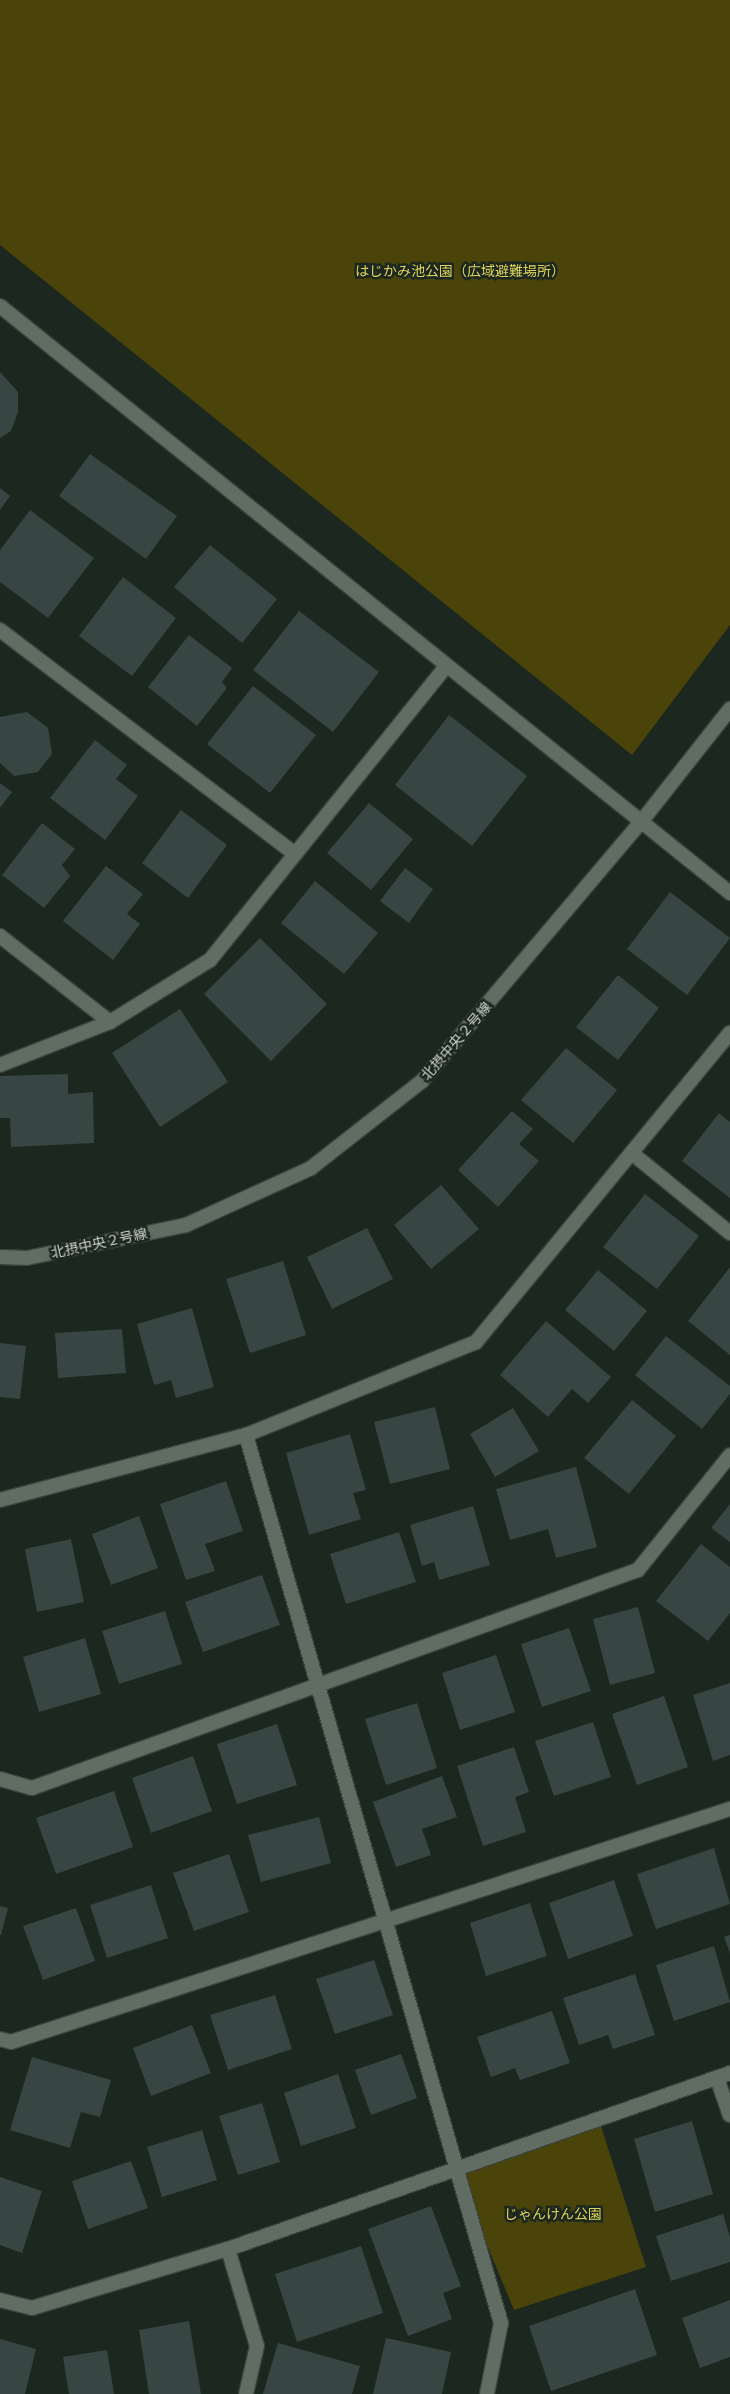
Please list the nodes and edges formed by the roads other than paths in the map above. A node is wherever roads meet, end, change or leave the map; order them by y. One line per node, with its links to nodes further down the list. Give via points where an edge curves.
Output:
1 (0, 306): 3 (street)
2 (0, 630): 6 (street)
3 (446, 666): 5 (street); 6 (street)
4 (730, 709): 5 (street, 北摂中央２号線)
5 (641, 822): 7 (street); 14 (street, 北摂中央２号線, via 422,1081 311,1168 186,1225 27,1258)
6 (294, 853): 9 (street, via 210,960)
7 (730, 893)
8 (0, 936): 9 (street)
9 (110, 1022): 11 (street)
10 (730, 1033): 12 (street)
11 (0, 1065)
12 (633, 1154): 13 (street); 15 (street, via 476,1342)
13 (730, 1233)
14 (0, 1257)
15 (246, 1435): 17 (street); 18 (street)
16 (730, 1455): 18 (street, via 638,1570)
17 (0, 1500)
18 (317, 1686): 19 (street, via 32,1788); 21 (street)
19 (0, 1779)
20 (730, 1809): 21 (street)
21 (384, 1921): 22 (street, via 11,2042); 25 (street)
22 (0, 2039)
23 (723, 2076): 24 (street); 25 (street)
24 (730, 2114)
25 (456, 2170): 26 (street); 29 (street, via 501,2323)
26 (228, 2249): 27 (street, via 32,2308); 28 (street, via 257,2346)
27 (0, 2300)
28 (246, 2394)
29 (488, 2394)

